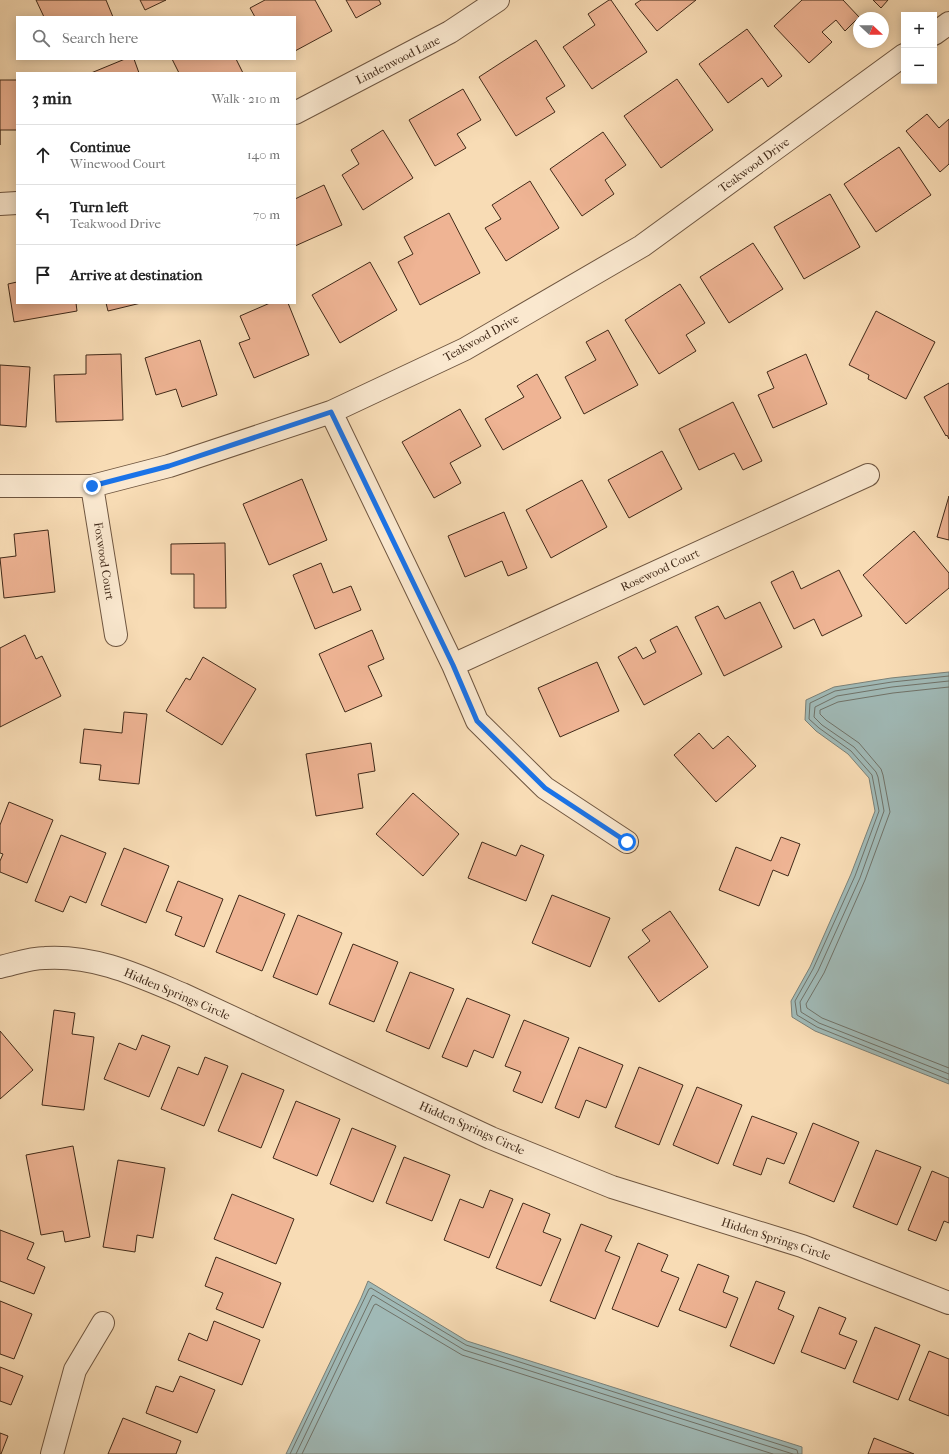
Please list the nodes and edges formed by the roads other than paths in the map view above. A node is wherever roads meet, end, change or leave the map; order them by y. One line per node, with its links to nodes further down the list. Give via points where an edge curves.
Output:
1 (498, 0): 5 (street, Lindenwood Lane, via 450,32)
2 (949, 23): 3 (street)
3 (937, 32)
4 (901, 57): 8 (street, Teakwood Drive, via 642,246 465,349)
5 (296, 112)
6 (16, 202): 7 (street)
7 (0, 204)
8 (331, 412): 11 (street, Teakwood Drive, via 169,466); 13 (street)
9 (868, 475): 13 (street, Rosewood Court)
10 (0, 486): 11 (street, Teakwood Drive)
11 (92, 486): 12 (street, Foxwood Court)
12 (116, 635)
13 (453, 665): 14 (street, via 477,721 545,788)
14 (627, 842)
15 (0, 967): 16 (street, Hidden Springs Circle, via 43,958 81,958 130,972 491,1138 612,1187 802,1246)
16 (949, 1303)
17 (103, 1323): 18 (street, via 75,1370)
18 (52, 1454)

